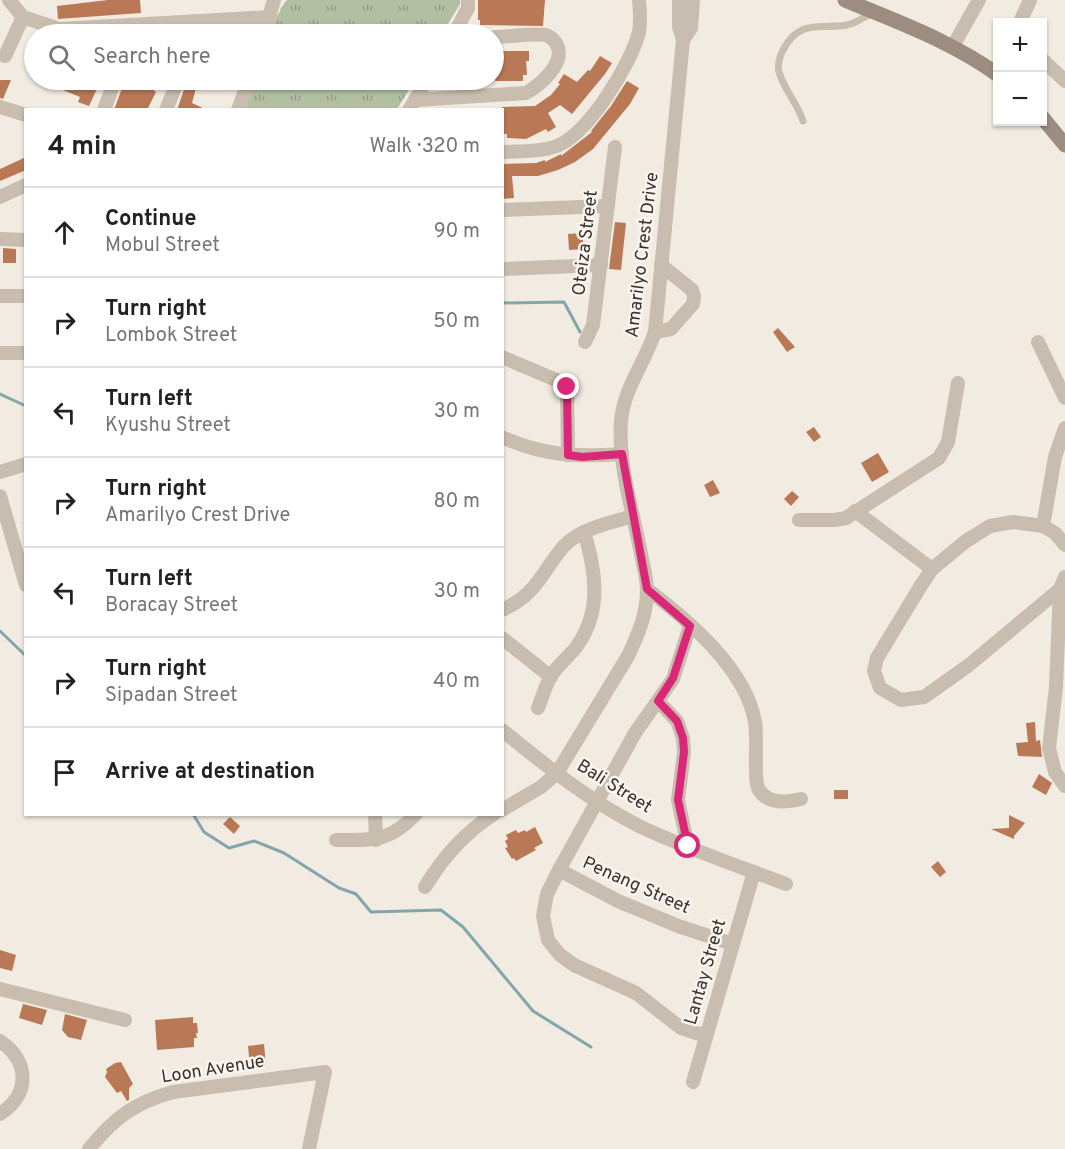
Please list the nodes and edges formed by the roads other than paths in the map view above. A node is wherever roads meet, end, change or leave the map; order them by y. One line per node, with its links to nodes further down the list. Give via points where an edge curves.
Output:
1 (9, 0): 11 (street)
2 (274, 0): 12 (street)
3 (468, 0): 17 (street)
4 (639, 0): 39 (street, via 639,31 628,60 581,130 559,145 538,151)
5 (680, 0): 19 (street, Amarilyo Crest Drive, via 679,27)
6 (693, 0): 19 (street, Amarilyo Crest Drive, via 691,28)
7 (845, 0): 10 (street)
8 (979, 0): 20 (street)
9 (1030, 0): 13 (street)
10 (874, 12): 20 (street); 35 (lane, via 849,25 810,27 790,37 778,70)
11 (23, 17): 14 (street); 21 (street)
12 (271, 17): 15 (street); 16 (street)
13 (1022, 18)
14 (43, 24)
15 (213, 24)
16 (268, 24)
17 (459, 24)
18 (504, 37): 29 (street, via 546,35 555,40 559,59 540,85 526,93)
19 (683, 40): 47 (street, Amarilyo Crest Drive)
20 (952, 46): 23 (street)
21 (5, 56)
22 (1047, 64): 24 (street)
23 (994, 72)
24 (1065, 81)
25 (111, 90): 30 (street)
26 (174, 90): 31 (street)
27 (245, 90): 32 (street)
28 (421, 90): 29 (street)
29 (412, 104)
30 (105, 108)
31 (167, 108)
32 (239, 108)
33 (1, 109): 34 (street)
34 (24, 115)
35 (803, 121)
36 (1047, 123): 37 (street)
37 (1065, 145)
38 (615, 147): 42 (street, Oteiza Street)
39 (504, 152)
40 (24, 186): 41 (street)
41 (0, 197)
42 (608, 206): 43 (street); 46 (street, Oteiza Street)
43 (504, 210)
44 (0, 239): 45 (street)
45 (24, 240)
46 (601, 265): 48 (street); 52 (street, Oteiza Street, via 593,325)
47 (661, 266): 51 (street, Amarilyo Crest Drive); 51 (street, via 692,290 694,296 693,304 671,329)
48 (504, 269)
49 (0, 296): 50 (street)
50 (24, 297)
51 (655, 332): 61 (street, Amarilyo Crest Drive, via 626,398 621,421)
52 (585, 342)
53 (1038, 342): 58 (street)
54 (24, 353): 55 (street)
55 (0, 354)
56 (504, 358): 62 (street, via 567,387)
57 (958, 383): 66 (street, via 948,442 939,458)
58 (1065, 398)
59 (1065, 428): 69 (street, via 1055,458)
60 (504, 438): 62 (street, via 547,453)
61 (622, 454): 62 (street); 67 (street, Amarilyo Crest Drive)
62 (568, 455)
63 (24, 465): 64 (street)
64 (0, 472)
65 (0, 496): 73 (street)
66 (855, 512): 68 (street, via 835,520); 72 (street)
67 (633, 516): 70 (street); 75 (street, Amarilyo Crest Drive)
68 (799, 520)
69 (1043, 526): 71 (street); 72 (street, via 1013,522 990,526)
70 (584, 532): 76 (street, via 565,545 538,584); 79 (street, via 595,578 595,600 588,628)
71 (1065, 545)
72 (932, 569): 74 (street, via 877,658 874,671 880,688 901,700 924,697 942,685)
73 (24, 578)
74 (1063, 583): 80 (street)
75 (647, 589): 77 (street); 84 (street, Amarilyo Crest Drive, via 645,614 637,638)
76 (504, 609)
77 (690, 626): 81 (street, via 673,678); 86 (street, via 731,669 745,690 755,722 757,788 764,796 782,803)
78 (504, 640): 79 (street)
79 (551, 677): 82 (street)
80 (1060, 688): 85 (street, via 1049,748 1055,772)
81 (658, 701): 87 (street); 94 (street, via 677,721 683,738 678,800)
82 (538, 708)
83 (504, 732): 84 (street, Bali Street)
84 (557, 773): 87 (street, Bali Street); 88 (street, Amarilyo Crest Drive)
85 (1065, 786)
86 (801, 799)
87 (597, 802): 94 (street, Bali Street); 95 (street)
88 (504, 809)
89 (375, 816): 93 (street)
90 (414, 816): 93 (street, via 393,834)
91 (491, 816): 98 (street, via 458,842)
92 (336, 840): 93 (street)
93 (376, 840)
94 (688, 846): 96 (street, Bali Street)
95 (559, 870): 99 (street, Penang Street, via 628,905); 102 (street, via 547,894 543,916 548,940 560,956 636,993 681,1028)
96 (754, 872): 97 (street, Bali Street); 99 (street, Lantay Street)
97 (786, 884)
98 (424, 887)
99 (733, 944): 102 (street, Lantay Street)
100 (0, 989): 101 (street)
101 (125, 1020)
102 (706, 1036): 104 (street, Lantay Street)
103 (0, 1041): 105 (street, via 19,1059 23,1075 14,1105)
104 (693, 1082)
105 (0, 1114)
106 (89, 1149): 107 (street, Loon Avenue, via 120,1115 150,1099 172,1092 325,1072)
107 (309, 1149)

